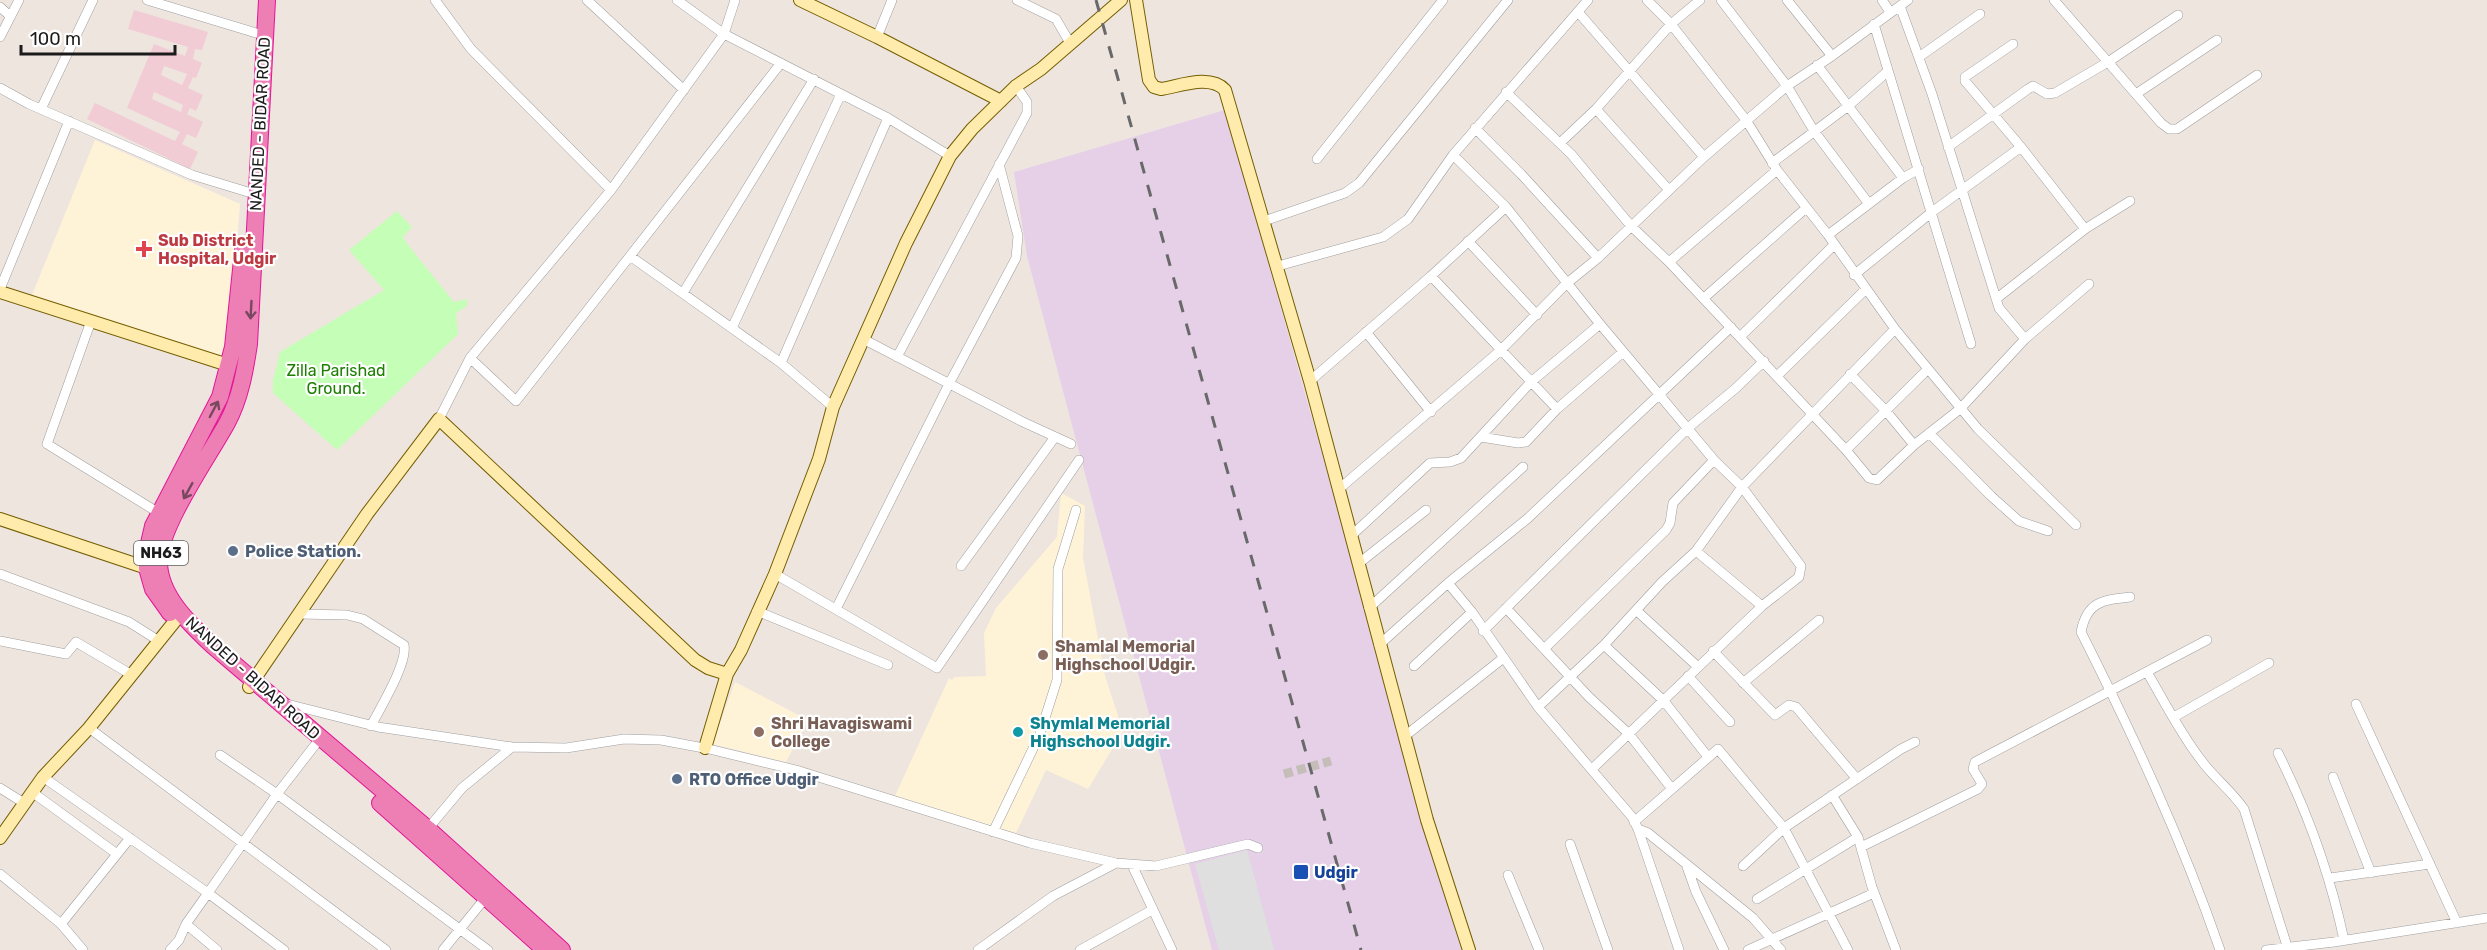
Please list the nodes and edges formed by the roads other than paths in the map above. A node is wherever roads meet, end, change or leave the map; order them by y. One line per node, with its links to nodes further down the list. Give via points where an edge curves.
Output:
1 (19, 0): 30 (street)
2 (93, 0): 58 (street)
3 (147, 0): 33 (street)
4 (258, 0): 33 (highway, NANDED - BIDAR ROAD / NH63)
5 (267, 0): 192 (highway, NANDED - BIDAR ROAD / NH63, one-way to 192, via 246,365 228,422 175,515 162,544 159,563 171,598 187,621)
6 (435, 0): 77 (street, via 471,49)
7 (587, 0): 52 (street)
8 (677, 0): 34 (street)
9 (735, 0): 34 (street)
10 (800, 0): 36 (street)
11 (892, 0): 36 (street)
12 (1017, 0): 38 (street, via 1056,19)
13 (1121, 0): 38 (street)
14 (1136, 0): 86 (street, via 1149,80 1154,87 1211,81 1225,90)
15 (1443, 0): 72 (street)
16 (1508, 0): 86 (street, via 1359,183 1345,193)
17 (1588, 0): 26 (street)
18 (1647, 0): 31 (street)
19 (1700, 0): 31 (street)
20 (1721, 0): 50 (street)
21 (1882, 0): 27 (street)
22 (2054, 0): 42 (street)
23 (1790, 1): 40 (street)
24 (1904, 3): 27 (street); 41 (street)
25 (0, 8): 30 (street)
26 (1578, 12): 46 (street); 53 (street)
27 (1890, 12): 32 (street)
28 (1980, 14): 41 (street)
29 (2178, 15): 42 (street)
30 (10, 16): 35 (street)
31 (1671, 24): 46 (street); 62 (street)
32 (1874, 24): 40 (street); 45 (street)
33 (256, 33): 80 (highway, NANDED - BIDAR ROAD / NH63)
34 (724, 34): 43 (street); 52 (street)
35 (0, 37)
36 (877, 37): 56 (street)
37 (2217, 40): 55 (street)
38 (1071, 43): 49 (street)
39 (2013, 44): 60 (street, via 1965,77 1966,85)
40 (1832, 56): 44 (street)
41 (1919, 57): 67 (street)
42 (2108, 62): 55 (street); 60 (street, via 2055,93 2047,94 2033,86)
43 (781, 63): 48 (street); 92 (street)
44 (1817, 65): 50 (street); 57 (street)
45 (1888, 71): 57 (street); 75 (street)
46 (1629, 72): 59 (street); 71 (street)
47 (2257, 75): 55 (street, via 2177,129 2161,123)
48 (814, 79): 54 (street); 102 (street)
49 (1016, 86): 56 (street); 73 (street, via 1027,102 1028,112)
50 (1787, 86): 62 (street); 65 (street)
51 (0, 88): 58 (street)
52 (684, 90): 77 (street)
53 (1506, 92): 64 (street); 66 (street)
54 (841, 94): 61 (street); 109 (street)
55 (2136, 94)
56 (1001, 101): 70 (street)
57 (1847, 107): 65 (street); 76 (street)
58 (41, 109): 63 (street)
59 (1596, 109): 66 (street); 78 (street)
60 (1994, 115): 67 (street); 68 (street)
61 (888, 118): 70 (street); 121 (street)
62 (1746, 120): 71 (street); 74 (street)
63 (69, 121): 80 (street, via 192,175); 101 (street)
64 (1475, 128): 69 (street); 93 (street)
65 (1814, 131): 74 (street); 82 (street)
66 (1560, 143): 87 (street)
67 (1948, 147): 79 (street)
68 (2021, 147): 79 (street); 88 (street)
69 (1453, 155): 83 (street); 95 (street, via 1408,219 1383,237)
70 (950, 156): 114 (street, via 906,243)
71 (1704, 157): 78 (street)
72 (1317, 159)
73 (999, 164): 118 (street); 128 (street, via 1019,249)
74 (1775, 166): 84 (street); 94 (street)
75 (1919, 169): 76 (street); 85 (street)
76 (1903, 178): 82 (street)
77 (611, 189): 119 (street)
78 (1669, 190): 87 (street)
79 (1962, 191): 85 (street); 104 (street)
80 (248, 192): 122 (highway, NANDED - BIDAR ROAD / NH63)
81 (2130, 201): 88 (street)
82 (1869, 204): 89 (street)
83 (1506, 207): 90 (street); 98 (street)
84 (1806, 208): 89 (street); 103 (street)
85 (1932, 212): 96 (street); 115 (street)
86 (1264, 221): 95 (street)
87 (1631, 226): 93 (street); 94 (street)
88 (2085, 229): 104 (street)
89 (1828, 235): 91 (street)
90 (1468, 241): 97 (street); 105 (street)
91 (1834, 245): 96 (street); 112 (street)
92 (630, 256): 102 (street); 119 (street, via 516,400)
93 (1598, 258): 98 (street)
94 (1669, 262): 103 (street)
95 (1278, 267): 126 (street)
96 (1854, 274): 100 (street)
97 (1431, 276): 111 (street); 116 (street)
98 (1566, 284): 105 (street); 107 (street)
99 (2089, 284): 113 (street)
100 (1866, 289): 110 (street); 125 (street)
101 (0, 290): 106 (street)
102 (683, 293): 109 (street)
103 (1704, 298): 108 (street)
104 (1996, 299): 113 (street, via 2003,315)
105 (1536, 315): 116 (street)
106 (91, 321): 122 (street); 151 (street, via 47,444)
107 (1600, 324): 117 (street); 127 (street)
108 (1731, 327): 112 (street); 129 (street)
109 (732, 328): 121 (street)
110 (1895, 329): 123 (street); 124 (street)
111 (1366, 332): 126 (street); 134 (street)
112 (1741, 336): 120 (street)
113 (2025, 339): 132 (street)
114 (865, 340): 118 (street); 130 (street)
115 (1971, 344)
116 (1501, 350): 127 (street); 134 (street)
117 (1623, 352): 129 (street); 131 (street)
118 (897, 357): 128 (street)
119 (470, 358): 136 (street)
120 (1764, 361): 125 (street); 137 (street)
121 (781, 363): 130 (street)
122 (228, 365): 151 (highway, NANDED - BIDAR ROAD / NH63, one-way to 122, via 220,397)
123 (1928, 369): 132 (street); 133 (street)
124 (1850, 374): 133 (street); 135 (street)
125 (1777, 376): 135 (street)
126 (1310, 381): 148 (street)
127 (1531, 382): 131 (street); 140 (street)
128 (949, 384): 139 (street); 167 (street)
129 (1660, 394): 137 (street); 162 (street, via 1527,519)
130 (834, 407): 161 (street, via 819,459)
131 (1557, 409): 140 (street, via 1526,442)
132 (1960, 409): 138 (street); 153 (street)
133 (1886, 411): 142 (street); 143 (street)
134 (1431, 412): 148 (street)
135 (1811, 414): 143 (street); 147 (street)
136 (439, 419): 171 (street, via 367,514); 189 (street, via 695,660)
137 (1688, 428): 144 (street); 166 (street)
138 (1929, 433): 142 (street); 154 (street, via 2019,521)
139 (1055, 436): 141 (street); 158 (street)
140 (1481, 437): 155 (street, via 1461,458 1430,463)
141 (1071, 444)
142 (1914, 445): 143 (street, via 1874,480)
143 (1846, 450)
144 (1714, 459): 147 (street); 180 (street, via 1673,504 1666,530)
145 (1079, 460): 167 (street, via 937,668)
146 (1523, 467): 165 (street)
147 (1742, 487): 156 (street); 164 (street, via 1801,566 1799,577)
148 (1339, 489): 155 (street)
149 (1076, 510): 224 (street, via 1058,569 1057,680 1040,734)
150 (1426, 510): 157 (street)
151 (159, 513): 159 (highway, NANDED - BIDAR ROAD / NH63, via 147,552)
152 (0, 519): 159 (street)
153 (2076, 525)
154 (2048, 531)
155 (1350, 536): 157 (street)
156 (1696, 551): 164 (street); 169 (street)
157 (1358, 564): 165 (street)
158 (961, 566)
159 (147, 568): 173 (highway, NANDED - BIDAR ROAD / NH63, via 153,589)
160 (0, 574): 177 (street, via 129,622)
161 (775, 574): 167 (street); 168 (street)
162 (1448, 583): 170 (street); 178 (street)
163 (2130, 597): 194 (street, via 2101,601 2083,621 2081,632)
164 (1762, 606): 181 (street)
165 (1369, 608): 178 (street)
166 (1506, 608): 174 (street); 180 (street)
167 (836, 609)
168 (757, 611): 184 (street); 189 (street)
169 (1637, 611): 179 (street); 186 (street)
170 (1472, 612): 174 (street); 185 (street)
171 (299, 614): 192 (street); 201 (street, via 363,619 404,645 406,653)
172 (1819, 620): 193 (street)
173 (175, 621): 177 (street); 192 (highway, NANDED - BIDAR ROAD / NH63, via 208,652)
174 (1483, 631): 182 (street)
175 (2207, 640): 187 (street)
176 (0, 641): 188 (street, via 66,654 76,642)
177 (159, 641): 188 (street)
178 (1379, 645): 204 (street)
179 (1604, 645): 191 (street); 195 (street)
180 (1544, 649): 191 (street)
181 (1713, 651): 186 (street); 193 (street)
182 (1502, 658): 198 (street); 204 (street)
183 (2269, 663): 199 (street)
184 (888, 665)
185 (1414, 666)
186 (1697, 666): 190 (street)
187 (2147, 672): 194 (street); 199 (street)
188 (132, 675): 202 (street)
189 (727, 675): 208 (street)
190 (1688, 676): 195 (street); 200 (street)
191 (1570, 678): 198 (street); 203 (street)
192 (251, 683): 196 (highway, NANDED - BIDAR ROAD / NH63); 206 (highway, NANDED - BIDAR ROAD / NH63)
193 (1743, 683): 215 (street, via 1775,716 1789,705 1796,707)
194 (2111, 692): 231 (street, via 1976,762 1973,769 1982,784 1978,789); 280 (street, via 2154,782)
195 (1664, 701): 203 (street); 211 (street)
196 (280, 702): 201 (street); 225 (highway, NANDED - BIDAR ROAD / NH63)
197 (2356, 704): 237 (street)
198 (1538, 707): 212 (street)
199 (2174, 717): 257 (street, via 2199,758 2244,809)
200 (1730, 723)
201 (371, 726): 207 (street)
202 (89, 728): 213 (street); 229 (street)
203 (1629, 735): 212 (street); 217 (street)
204 (1405, 736): 271 (street)
205 (1915, 742): 215 (street)
206 (315, 746): 219 (street); 225 (highway, NANDED - BIDAR ROAD / NH63)
207 (512, 747): 208 (street, via 566,748 624,739 661,740); 225 (street, via 462,788)
208 (705, 748): 224 (street, via 796,770)
209 (2278, 753): 243 (street, via 2298,792)
210 (220, 755): 219 (street)
211 (1708, 757): 217 (street); 223 (street, via 1718,749)
212 (1592, 769): 222 (street)
213 (43, 777): 218 (street); 228 (street)
214 (2333, 777): 240 (street)
215 (1857, 778): 220 (street)
216 (0, 788): 221 (street)
217 (1672, 789): 222 (street)
218 (32, 792): 221 (street); 233 (street)
219 (277, 794): 229 (street); 254 (street)
220 (1832, 795): 223 (street); 226 (street)
221 (24, 803): 227 (street)
222 (1636, 825): 235 (street); 274 (street)
223 (1784, 828): 238 (street); 239 (street)
224 (993, 832): 234 (street)
225 (423, 833): 245 (highway, NANDED - BIDAR ROAD / NH63)
226 (1858, 837): 231 (street); 239 (street)
227 (0, 838)
228 (130, 838): 233 (street); 244 (street)
229 (242, 844): 244 (street); 263 (street)
230 (1570, 844): 273 (street)
231 (1861, 847): 246 (street)
232 (1258, 848): 236 (street, via 1248,844 1156,866)
233 (117, 854): 252 (street)
234 (1116, 862): 236 (street); 268 (street, via 1053,896)
235 (1685, 862): 255 (street, via 1753,918); 275 (street)
236 (1132, 864): 248 (street)
237 (2430, 864): 240 (street); 251 (street)
238 (1743, 866)
239 (1806, 869): 247 (street); 249 (street)
240 (2371, 873): 243 (street)
241 (0, 874): 252 (street)
242 (1508, 874): 272 (street)
243 (2330, 878): 256 (street)
244 (208, 892): 253 (street); 262 (street)
245 (491, 892): 254 (street); 266 (highway, NANDED - BIDAR ROAD / NH63); 267 (highway, NANDED - BIDAR ROAD / NH63)
246 (1874, 893): 249 (street); 279 (street)
247 (1756, 899)
248 (1152, 910): 269 (street); 270 (street)
249 (1831, 914): 255 (street); 278 (street)
250 (2487, 918): 251 (street)
251 (2457, 923): 256 (street)
252 (61, 924): 259 (street)
253 (186, 924): 260 (street); 261 (street)
254 (460, 930): 264 (street); 265 (street)
255 (1773, 940): 276 (street); 277 (street)
256 (2338, 944): 257 (street)
257 (2287, 946): 258 (street)
258 (2272, 949)
259 (83, 950)
260 (170, 950)
261 (217, 950)
262 (284, 950)
263 (386, 950)
264 (443, 950)
265 (488, 950)
266 (545, 950)
267 (562, 950)
268 (978, 950)
269 (1081, 950)
270 (1172, 950)
271 (1469, 950)
272 (1539, 950)
273 (1608, 950)
274 (1679, 950)
275 (1724, 950)
276 (1748, 950)
277 (1781, 950)
278 (1848, 950)
279 (1896, 950)
280 (2220, 950)

